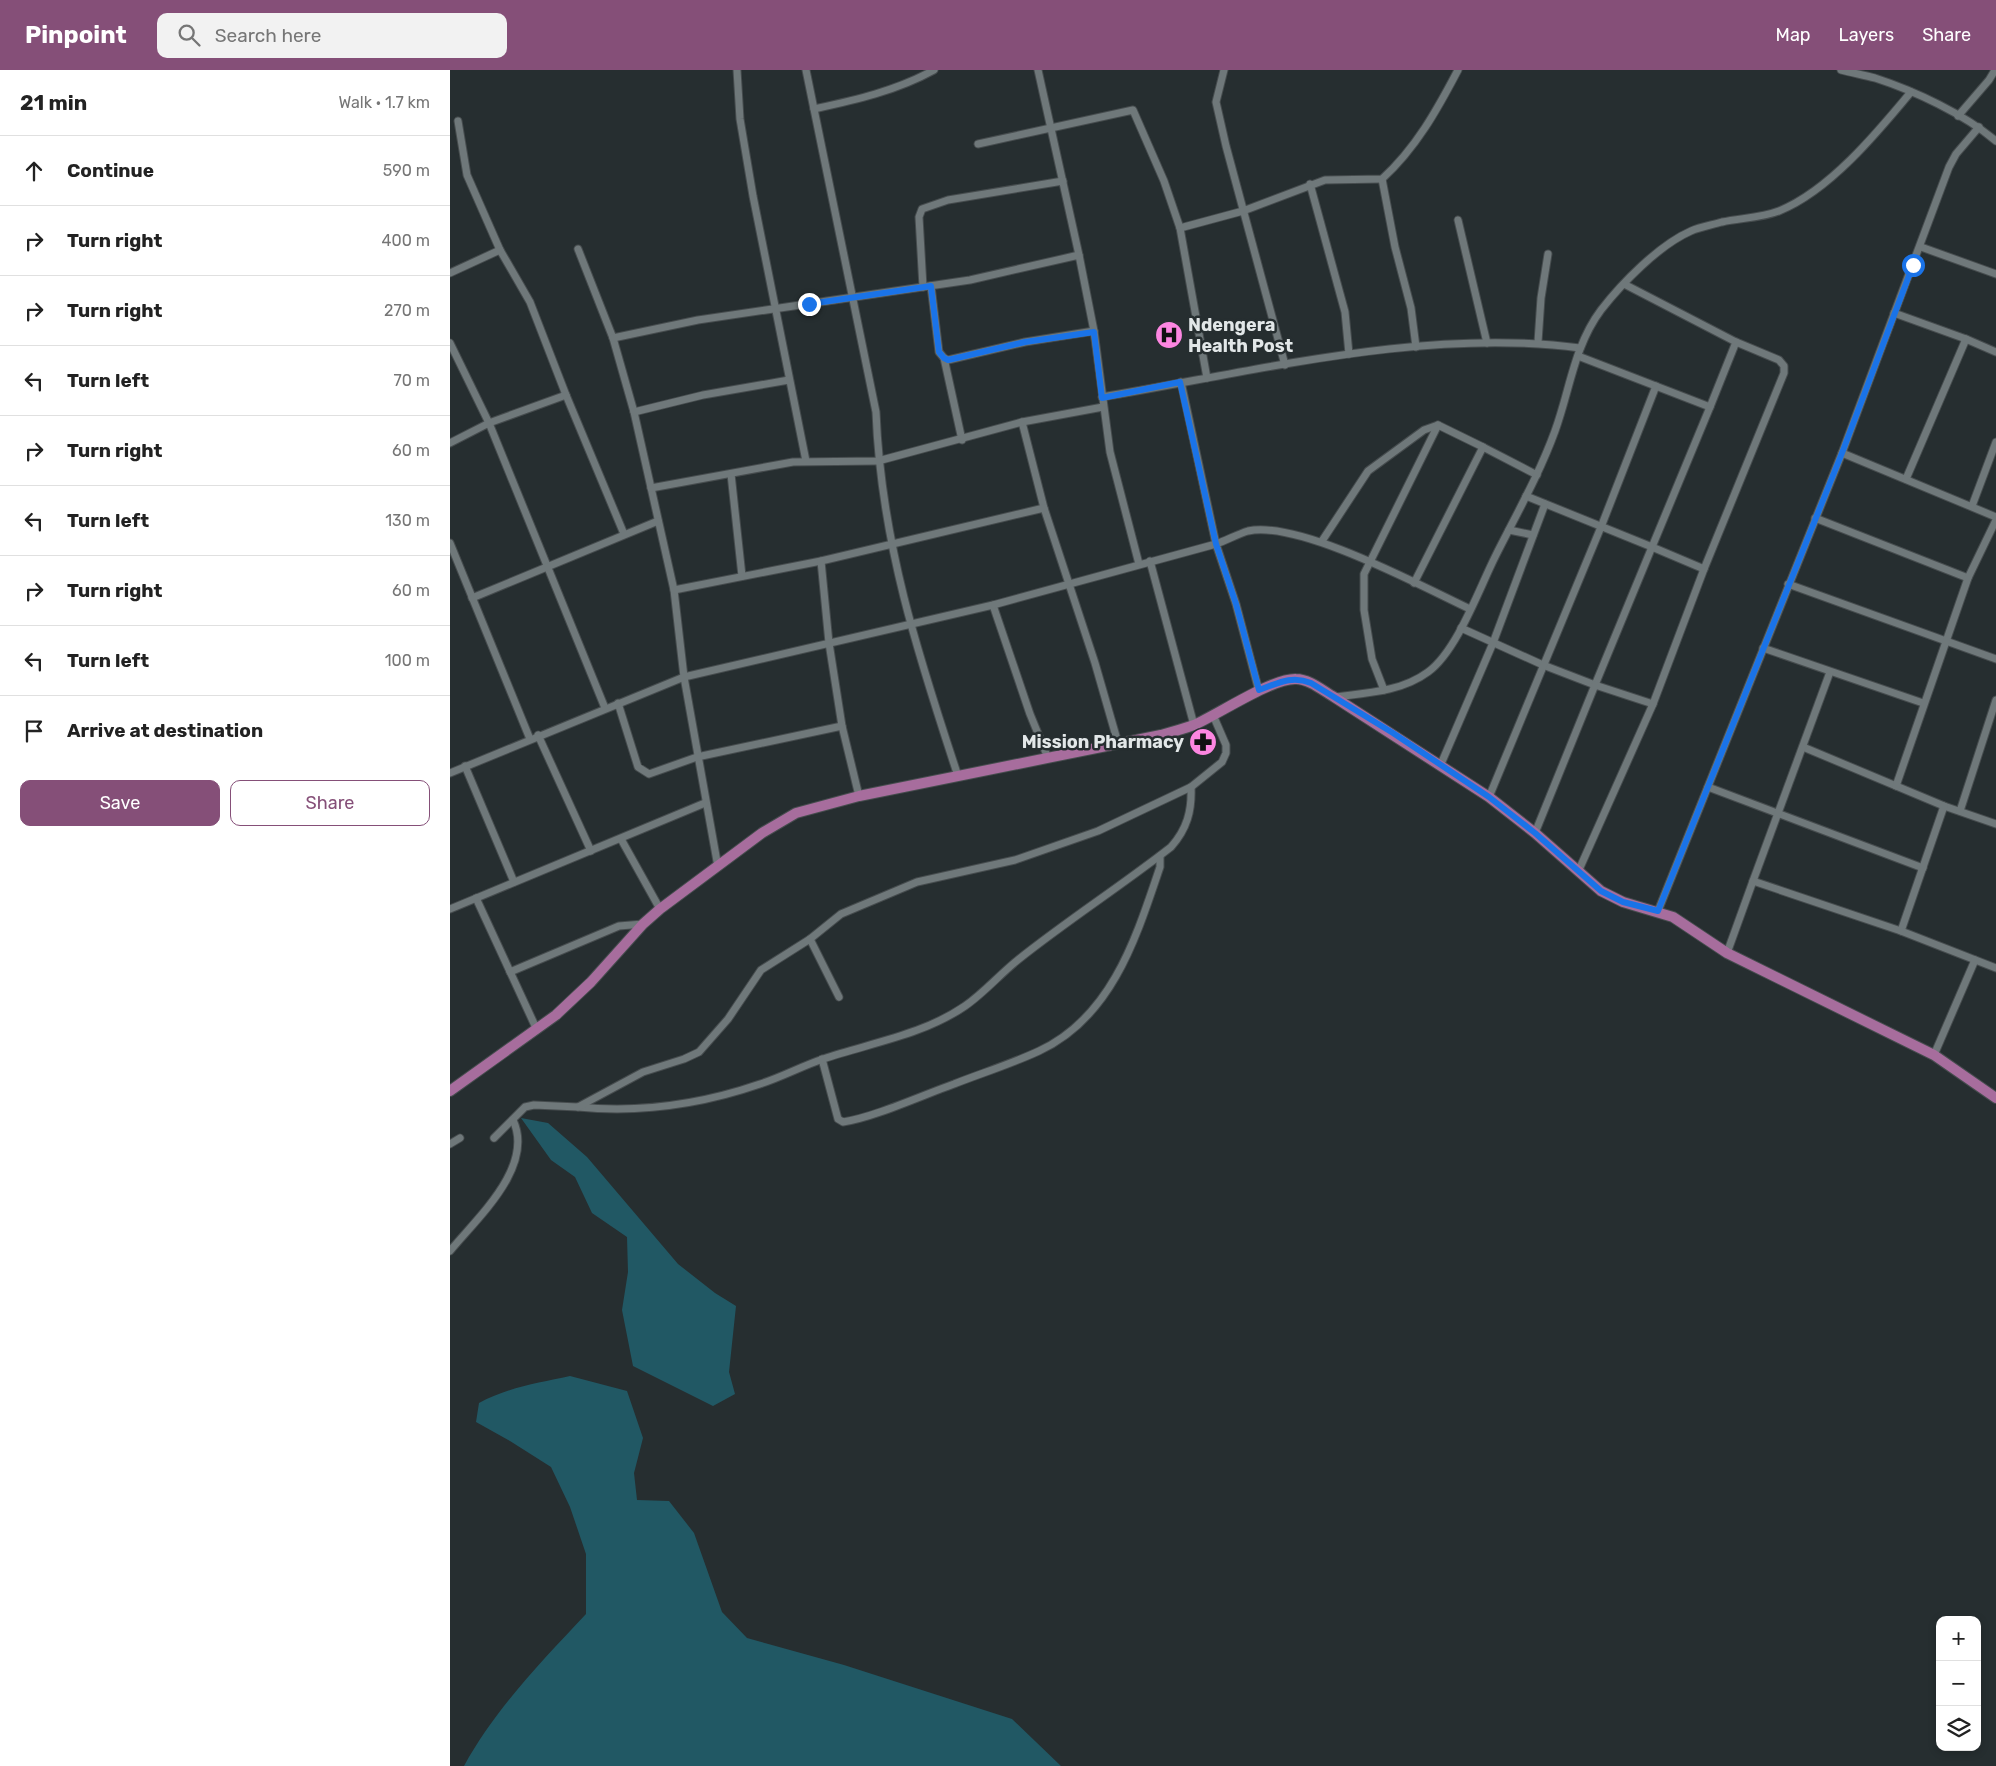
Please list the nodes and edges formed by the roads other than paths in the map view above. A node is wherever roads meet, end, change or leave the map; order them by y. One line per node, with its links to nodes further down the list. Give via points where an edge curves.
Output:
1 (737, 70): 34 (street, via 740,119)
2 (806, 70): 10 (street)
3 (934, 70): 10 (street, via 873,96)
4 (1038, 70): 14 (street)
5 (1224, 70): 20 (street, via 1216,102)
6 (1458, 70): 17 (street, via 1425,129 1401,162)
7 (1841, 70): 9 (street, via 1875,78)
8 (1995, 70): 11 (street)
9 (1911, 92): 11 (street); 30 (street, via 1865,146 1804,197 1778,211 1691,231 1660,250)
10 (814, 109): 33 (street)
11 (1958, 116): 13 (street)
12 (458, 121): 25 (street, via 467,175)
13 (1979, 127): 15 (street); 23 (street, via 1956,154 1949,168)
14 (1051, 128): 16 (street); 18 (street); 22 (street, via 1133,110 1164,181)
15 (1996, 141)
16 (978, 144)
17 (1382, 179): 19 (street, via 1325,180); 43 (street, via 1412,308)
18 (1064, 181): 27 (street); 32 (street, via 948,200 922,209 919,217)
19 (1310, 184): 20 (street); 46 (street, via 1345,312)
20 (1243, 211): 22 (street); 49 (street)
21 (1458, 220): 42 (street)
22 (1180, 228): 50 (street)
23 (1921, 247): 29 (street); 35 (street)
24 (578, 249): 37 (street)
25 (500, 250): 28 (street); 54 (street, via 530,302)
26 (1548, 254): 39 (street)
27 (1079, 255): 31 (street); 36 (street)
28 (450, 273)
29 (1996, 274)
30 (1624, 284): 40 (street); 44 (street, via 1601,310)
31 (931, 286): 32 (street); 48 (street, via 939,352)
32 (922, 288): 33 (street)
33 (852, 298): 34 (street); 68 (street, via 876,412)
34 (775, 309): 37 (street, via 698,320); 51 (street)
35 (1894, 313): 38 (street); 66 (street)
36 (1094, 332): 48 (street, via 1025,342 948,360); 55 (street)
37 (613, 338): 58 (street)
38 (1966, 339): 45 (street); 71 (street)
39 (1538, 342): 42 (street); 44 (street)
40 (1736, 342): 57 (street); 94 (street, via 1780,360 1784,373)
41 (450, 343): 60 (street)
42 (1487, 343): 43 (street)
43 (1416, 347): 46 (street)
44 (1580, 348): 47 (street)
45 (1996, 352)
46 (1349, 354): 49 (street)
47 (1578, 356): 53 (street); 70 (street)
48 (944, 358): 62 (street)
49 (1285, 365): 50 (street)
50 (1207, 378): 52 (street)
51 (789, 380): 58 (street, via 703,395); 67 (street)
52 (1180, 382): 55 (street); 87 (street)
53 (1656, 386): 57 (street); 80 (street)
54 (566, 395): 60 (street); 82 (street)
55 (1102, 398): 56 (street)
56 (1103, 407): 59 (street); 92 (street, via 1110,452)
57 (1710, 407): 88 (street)
58 (634, 412): 72 (street)
59 (1022, 422): 62 (street); 76 (street)
60 (489, 423): 64 (street); 93 (street)
61 (1438, 425): 65 (street); 84 (street, via 1424,430 1368,471); 91 (street)
62 (962, 440): 68 (street)
63 (1996, 442): 75 (street)
64 (450, 443)
65 (1483, 447): 70 (street); 97 (street)
66 (1842, 453): 71 (street); 77 (street)
67 (806, 461): 68 (street); 69 (street)
68 (878, 461): 86 (street)
69 (731, 474): 72 (street); 95 (street)
70 (1538, 475): 73 (street)
71 (1906, 479): 75 (street)
72 (651, 488): 79 (street)
73 (1526, 496): 74 (street); 81 (street)
74 (1545, 504): 80 (street); 83 (street)
75 (1972, 506): 78 (street)
76 (1044, 508): 86 (street); 98 (street)
77 (1815, 518): 96 (street); 99 (street)
78 (1996, 519): 96 (street)
79 (658, 521): 82 (street); 100 (street)
80 (1601, 527): 88 (street); 111 (street)
81 (1509, 530): 83 (street); 103 (street)
82 (624, 534): 93 (street)
83 (1533, 535): 108 (street)
84 (1322, 542): 87 (street, via 1261,530 1248,531); 91 (street)
85 (450, 543): 101 (street)
86 (890, 544): 89 (street); 104 (street)
87 (1216, 544): 90 (street); 115 (street)
88 (1652, 547): 94 (street); 114 (street)
89 (821, 561): 95 (street); 107 (street)
90 (1150, 561): 92 (street); 124 (street)
91 (1369, 562): 97 (street); 116 (street, via 1362,582 1364,610 1372,658)
92 (1139, 564): 98 (street)
93 (548, 568): 101 (street); 122 (street)
94 (1704, 569): 121 (street)
95 (742, 576): 100 (street)
96 (1968, 578): 106 (street)
97 (1414, 583): 103 (street)
98 (1070, 584): 102 (street); 128 (street)
99 (1788, 584): 106 (street); 109 (street)
100 (674, 590): 113 (street)
101 (472, 598): 127 (street)
102 (993, 605): 104 (street); 131 (street)
103 (1470, 609): 105 (street)
104 (910, 623): 107 (street); 135 (street)
105 (1461, 628): 108 (street); 116 (street, via 1430,670 1414,681)
106 (1946, 642): 110 (street); 120 (street)
107 (829, 643): 113 (street); 125 (street)
108 (1493, 643): 111 (street); 132 (street)
109 (1763, 648): 112 (street); 138 (street)
110 (1996, 659)
111 (1543, 666): 114 (street); 140 (street)
112 (1830, 672): 120 (street); 129 (street)
113 (684, 677): 119 (street); 130 (street)
114 (1595, 685): 121 (street); 146 (street)
115 (1259, 690): 117 (main road, via 1295,679 1311,683); 123 (main road)
116 (1384, 690): 117 (street)
117 (1334, 696): 132 (main road)
118 (1996, 700): 143 (street)
119 (618, 703): 122 (street); 130 (street, via 638,767 643,772 649,774)
120 (1923, 703): 136 (street)
121 (1653, 704): 152 (street)
122 (605, 708): 126 (street)
123 (1213, 715): 124 (main road); 137 (street, via 1226,745 1226,753 1222,762)
124 (1194, 725): 128 (main road)
125 (842, 726): 130 (street); 139 (street)
126 (538, 736): 127 (street); 148 (street)
127 (530, 739): 133 (street)
128 (1118, 743): 131 (main road)
129 (1802, 747): 136 (street); 144 (street)
130 (697, 758): 141 (street)
131 (1048, 758): 135 (main road)
132 (1441, 764): 140 (main road)
133 (465, 766): 134 (street); 154 (street)
134 (450, 773)
135 (958, 776): 139 (main road)
136 (1896, 786): 142 (street)
137 (1192, 787): 149 (street, via 1192,805 1181,835); 161 (street, via 1098,831 1034,854 917,882 840,914)
138 (1708, 787): 144 (street); 158 (street)
139 (859, 796): 150 (main road, via 796,813 762,833)
140 (1489, 797): 146 (main road)
141 (705, 803): 147 (street); 150 (street)
142 (1944, 806): 143 (street); 151 (street)
143 (1960, 811): 145 (street)
144 (1778, 814): 151 (street); 153 (street)
145 (1996, 824)
146 (1535, 833): 152 (main road)
147 (621, 839): 148 (street); 157 (street)
148 (591, 851): 154 (street)
149 (1160, 856): 169 (street, via 1019,958 965,1006 892,1038); 169 (street, via 1160,867 1129,949 1103,997 1071,1030 1040,1050 843,1122 838,1120)
150 (718, 867): 157 (main road)
151 (1923, 868): 160 (street)
152 (1578, 872): 158 (main road, via 1601,891 1623,902)
153 (1753, 881): 160 (street); 162 (street)
154 (514, 882): 155 (street)
155 (476, 898): 156 (street); 165 (street)
156 (450, 909)
157 (660, 909): 159 (main road)
158 (1658, 911): 162 (main road, via 1673,917)
159 (643, 924): 165 (street, via 619,926); 167 (main road, via 591,982)
160 (1901, 931): 163 (street)
161 (810, 939): 166 (street); 172 (street, via 762,970 728,1019 699,1052 643,1072)
162 (1727, 953): 168 (main road)
163 (1975, 960): 164 (street); 168 (street)
164 (1996, 968)
165 (510, 972): 167 (street)
166 (839, 997)
167 (537, 1030): 170 (main road)
168 (1934, 1054): 171 (main road)
169 (822, 1059): 172 (street, via 712,1100 608,1110)
170 (450, 1091)
171 (1995, 1095)
172 (578, 1107): 173 (street, via 534,1105 521,1109)
173 (513, 1120): 175 (street); 177 (street, via 519,1141 508,1181)
174 (460, 1138): 176 (street)
175 (494, 1138)
176 (450, 1144)
177 (450, 1251)

